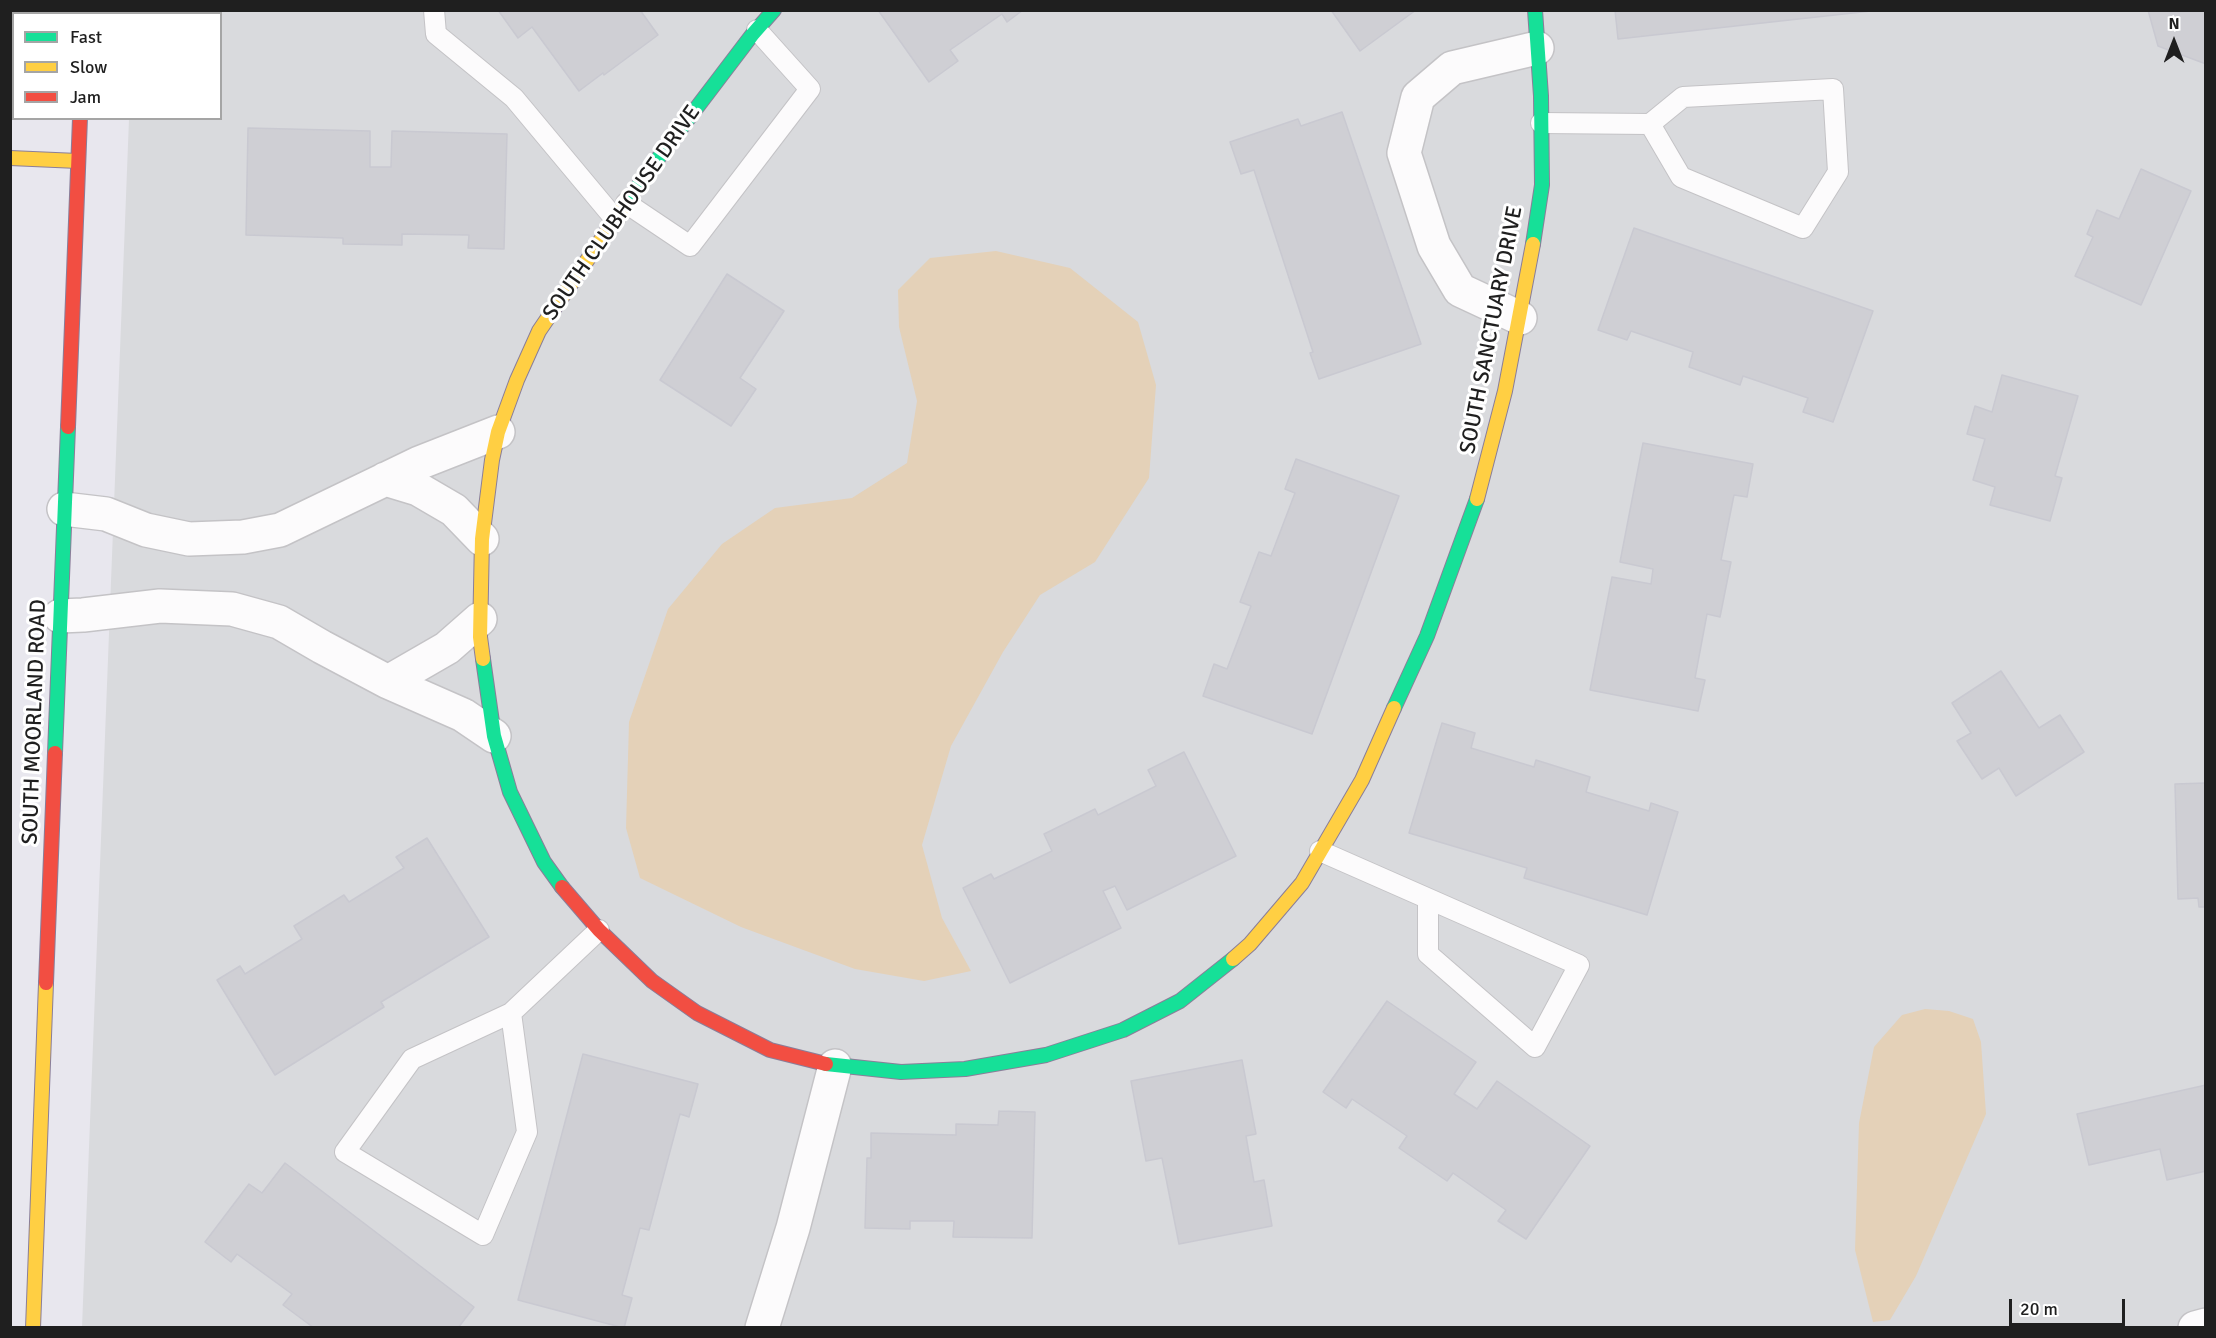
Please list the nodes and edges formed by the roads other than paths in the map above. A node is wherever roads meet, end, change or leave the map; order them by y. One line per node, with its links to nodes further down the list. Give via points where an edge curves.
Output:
1 (434, 10): 11 (lane, via 436,34 514,98)
2 (774, 10): 4 (street, SOUTH CLUBHOUSE DRIVE)
3 (1534, 10): 5 (street, SOUTH SANCTUARY DRIVE)
4 (757, 30): 11 (street, SOUTH CLUBHOUSE DRIVE); 11 (lane, via 810,89 690,246)
5 (1537, 48): 7 (street, SOUTH SANCTUARY DRIVE); 12 (street, via 1452,68 1418,97 1404,153 1434,246 1460,290)
6 (80, 120): 10 (street, SOUTH MOORLAND ROAD)
7 (1541, 123): 8 (lane); 12 (street, SOUTH SANCTUARY DRIVE, via 1542,185)
8 (1650, 124): 8 (lane, via 1683,97 1833,89 1838,172 1803,228 1681,177)
9 (10, 158): 10 (street)
10 (78, 161): 15 (street, SOUTH MOORLAND ROAD)
11 (621, 211): 13 (street, SOUTH CLUBHOUSE DRIVE, via 539,331)
12 (1520, 318): 21 (street, SOUTH SANCTUARY DRIVE, via 1480,489 1427,636 1362,780)
13 (498, 432): 14 (street); 16 (street, SOUTH CLUBHOUSE DRIVE)
14 (385, 479): 15 (street, via 280,530 243,537 189,538 146,530 106,514); 16 (street, via 418,489 454,510)
15 (64, 508): 17 (street, SOUTH MOORLAND ROAD)
16 (482, 538): 18 (street, SOUTH CLUBHOUSE DRIVE)
17 (60, 616): 19 (street, via 160,606 232,609 279,621); 27 (street, SOUTH MOORLAND ROAD, via 28,1297)
18 (480, 619): 19 (street, via 447,648); 20 (street, SOUTH CLUBHOUSE DRIVE)
19 (388, 681): 20 (street, via 463,715)
20 (494, 736): 23 (street, SOUTH CLUBHOUSE DRIVE, via 510,792 544,862)
21 (1320, 851): 22 (lane); 25 (street, SOUTH SANCTUARY DRIVE, via 1302,882 1250,944 1179,1000 1123,1030 1046,1055 964,1069 901,1072)
22 (1428, 899): 22 (lane, via 1580,965 1535,1047 1428,954)
23 (599, 930): 24 (lane); 25 (street, SOUTH CLUBHOUSE DRIVE, via 652,981 697,1013 770,1050)
24 (511, 1013): 24 (lane, via 412,1059 345,1152 483,1235 527,1132)
25 (835, 1066): 28 (street, via 793,1228)
26 (2205, 1325): 29 (street)
27 (33, 1328)
28 (762, 1328)
29 (2195, 1328)

